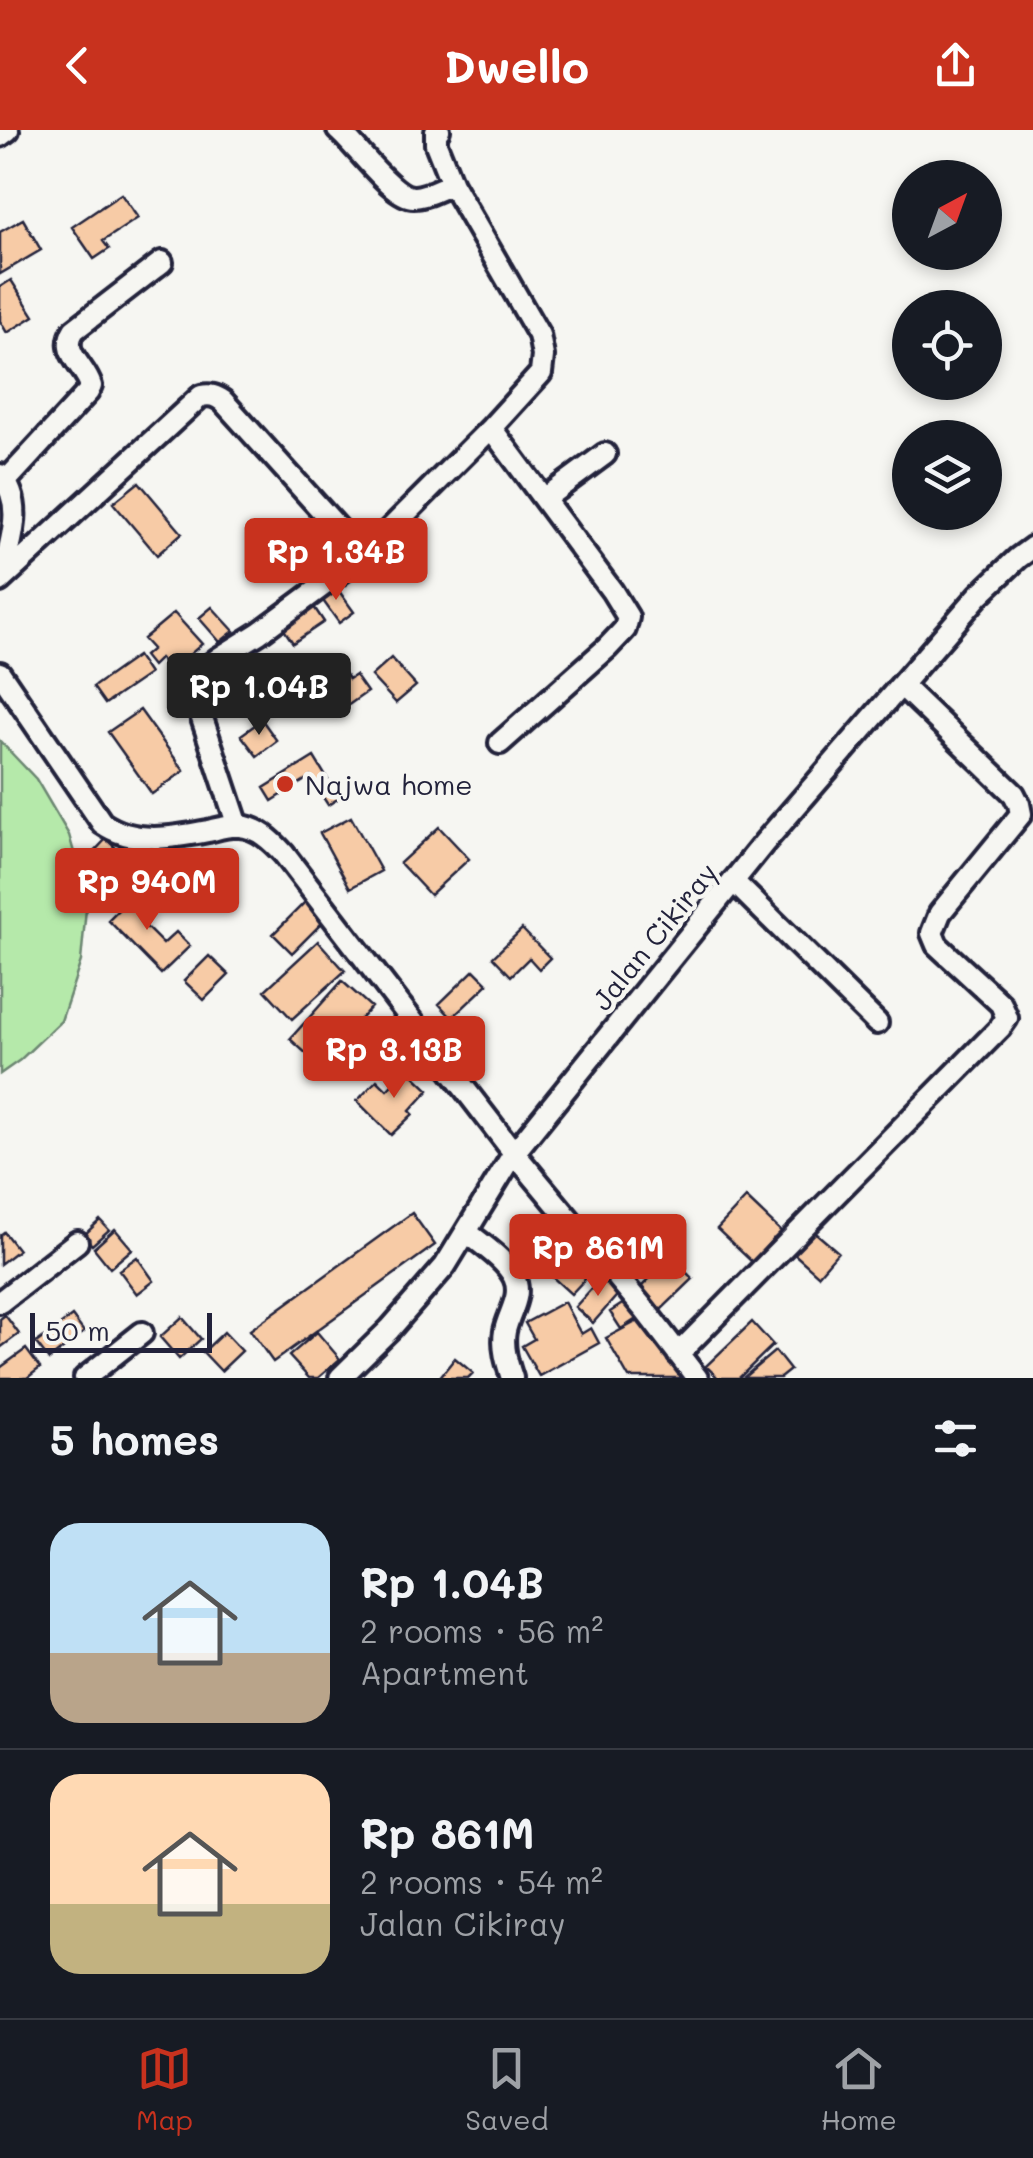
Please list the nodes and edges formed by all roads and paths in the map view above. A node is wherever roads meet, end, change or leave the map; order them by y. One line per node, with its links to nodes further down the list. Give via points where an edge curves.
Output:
1 (8, 130): 4 (street)
2 (338, 130): 5 (street, via 395,190 415,198)
3 (439, 130): 5 (street, via 436,144)
4 (0, 136)
5 (452, 184): 7 (street, via 543,346 541,373)
6 (162, 262): 9 (street, via 74,330 69,349 91,386)
7 (491, 428): 10 (street); 12 (street)
8 (605, 454): 10 (street)
9 (3, 478): 13 (street, via 16,513)
10 (544, 499): 16 (street, via 626,611 628,623)
11 (1033, 547): 15 (street, Jalan Cikiray, via 980,595)
12 (364, 556): 13 (street, via 223,401 208,394); 17 (street, via 197,678 194,694)
13 (1, 580)
14 (0, 674): 17 (street, via 112,830 138,838)
15 (901, 685): 18 (street, Jalan Cikiray); 25 (street, via 1019,804 1021,814 940,913 932,934 1007,1018)
16 (500, 744)
17 (238, 826): 20 (street, via 256,830 284,854)
18 (734, 881): 19 (street); 20 (street, Jalan Cikiray)
19 (877, 1023)
20 (514, 1153): 21 (street, Jalan Cikiray); 25 (street)
21 (467, 1232): 27 (street, Jalan Cikiray, via 390,1330); 28 (street, via 514,1277 518,1292 504,1334)
22 (77, 1242): 23 (street)
23 (0, 1302)
24 (142, 1334): 26 (street)
25 (678, 1354): 29 (street)
26 (85, 1378)
27 (340, 1378)
28 (512, 1378)
29 (697, 1378)

